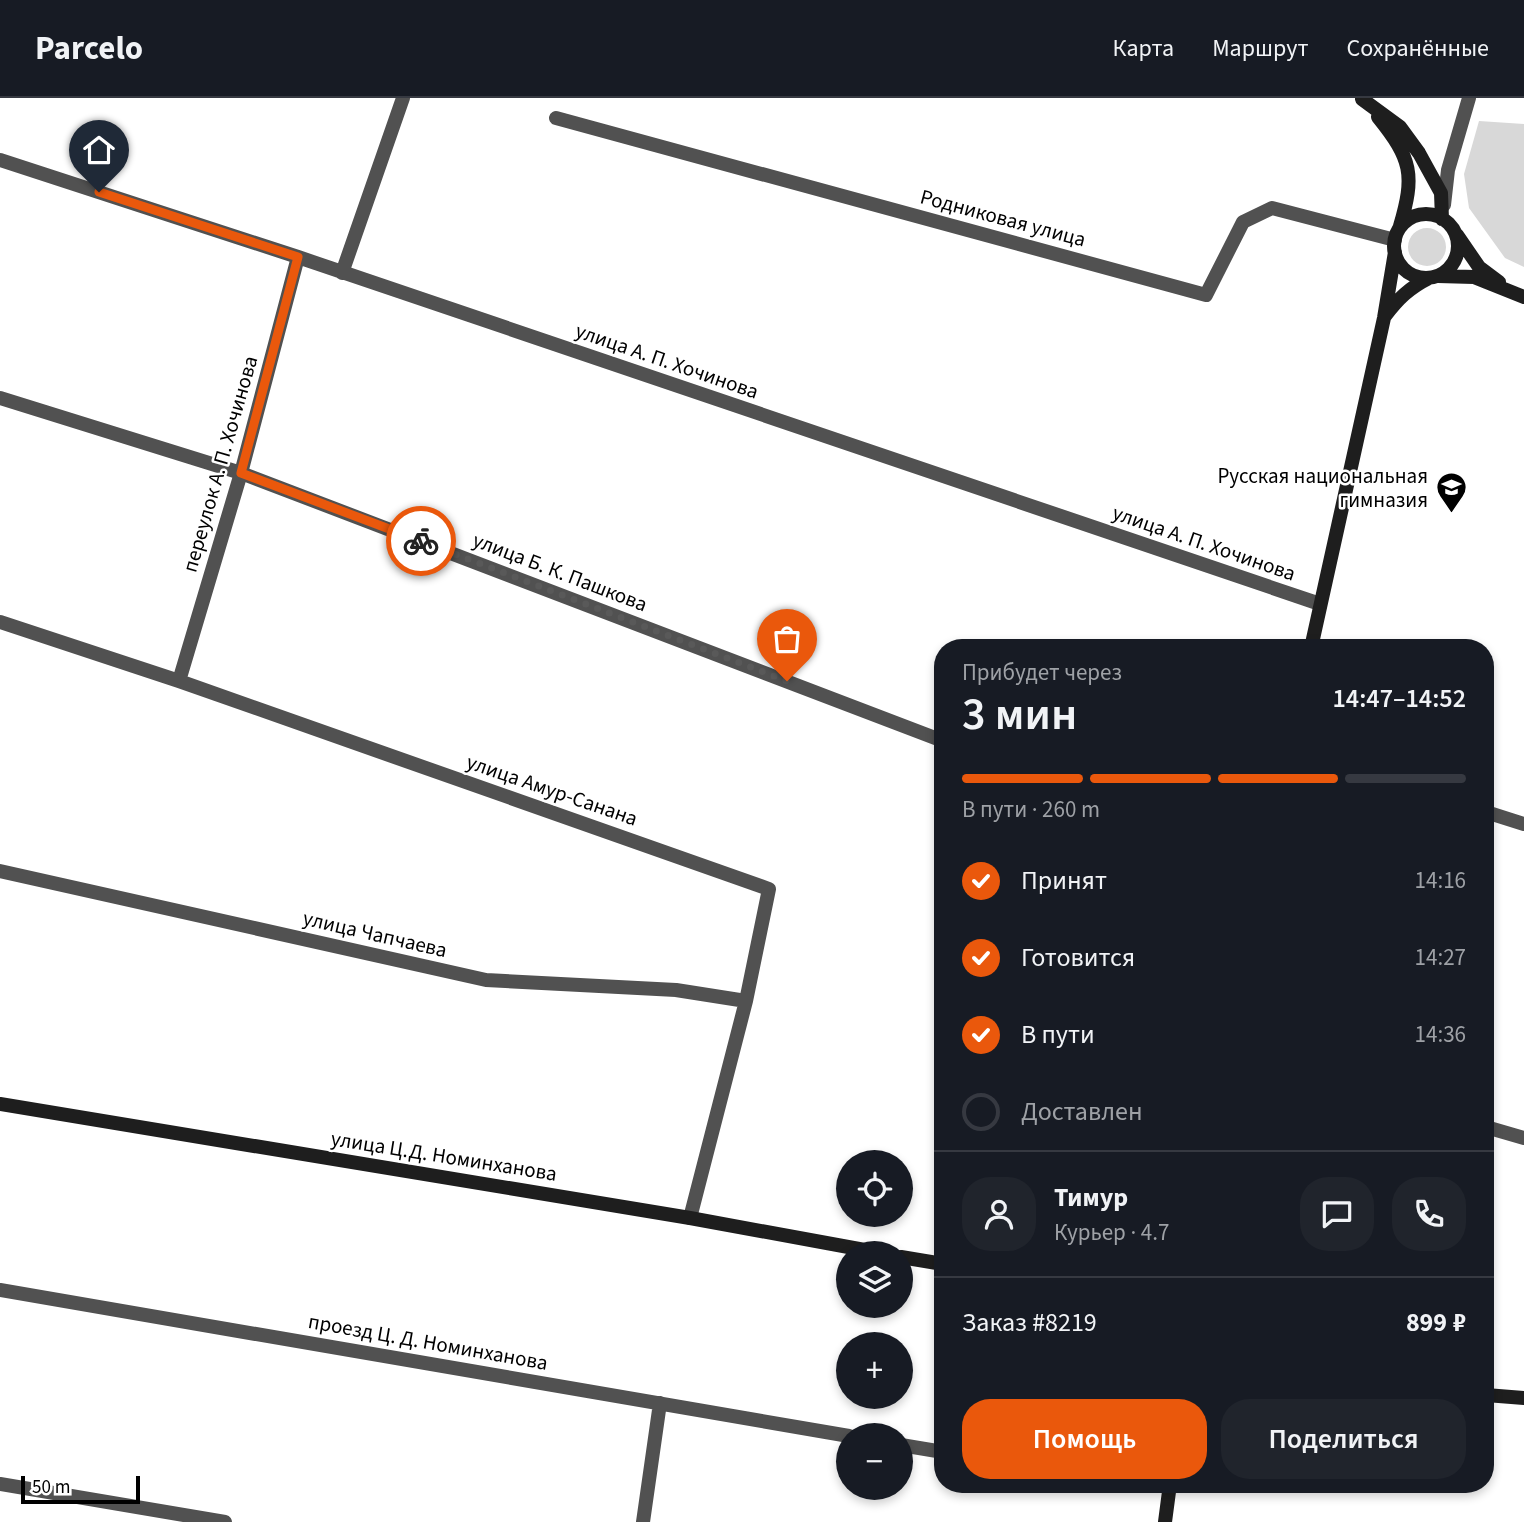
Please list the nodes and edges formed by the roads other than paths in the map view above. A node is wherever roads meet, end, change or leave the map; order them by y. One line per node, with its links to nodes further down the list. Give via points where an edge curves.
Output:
1 (404, 98): 10 (street)
2 (1361, 98): 6 (street, via 1400,127 1419,153 1441,193); 8 (street, via 1393,136 1409,168 1407,201)
3 (1469, 98): 6 (street, via 1448,170)
4 (556, 118): 8 (street, Родниковая улица, via 1206,295 1243,222 1272,208)
5 (0, 160): 9 (street, улица А. П. Хочинова)
6 (1443, 219): 7 (street); 8 (street, via 1414,216)
7 (1455, 231): 11 (street, via 1458,253 1447,271); 12 (street, via 1479,267)
8 (1396, 240): 11 (street, via 1403,269); 14 (street)
9 (298, 257): 10 (street, улица А. П. Хочинова); 16 (street, переулок А. П. Хочинова)
10 (342, 273): 17 (street, улица А. П. Хочинова)
11 (1433, 277): 12 (street, via 1474,277); 14 (street, via 1411,287)
12 (1508, 290): 13 (street)
13 (1524, 297)
14 (1384, 318): 17 (street)
15 (0, 398): 16 (street, улица Б. К. Пашкова)
16 (241, 473): 20 (street, переулок А. П. Хочинова); 21 (street, улица Б. К. Пашкова)
17 (1320, 604): 19 (street)
18 (0, 622): 20 (street, улица Амур-Санана)
19 (1313, 639)
20 (179, 681): 25 (street, улица Амур-Санана, via 769,888)
21 (934, 738)
22 (1494, 815): 23 (street)
23 (1524, 824)
24 (0, 871): 25 (street, улица Чапчаева, via 486,980 676,990)
25 (746, 1001): 29 (street, улица Амур-Санана)
26 (0, 1104): 29 (street, улица Ц.Д. Номинханова)
27 (1494, 1129): 28 (street)
28 (1524, 1138)
29 (690, 1218): 30 (street, улица Ц.Д. Номинханова)
30 (836, 1245)
31 (913, 1258): 32 (street)
32 (934, 1261)
33 (0, 1290): 36 (street, проезд Ц. Д. Номинханова)
34 (1494, 1396): 35 (street)
35 (1524, 1398)
36 (660, 1403): 37 (street, проезд Ц. Д. Номинханова); 43 (street)
37 (836, 1434)
38 (913, 1447): 39 (street)
39 (934, 1450)
40 (0, 1484): 42 (street)
41 (1169, 1493): 44 (street)
42 (225, 1522)
43 (643, 1522)
44 (1165, 1522)

